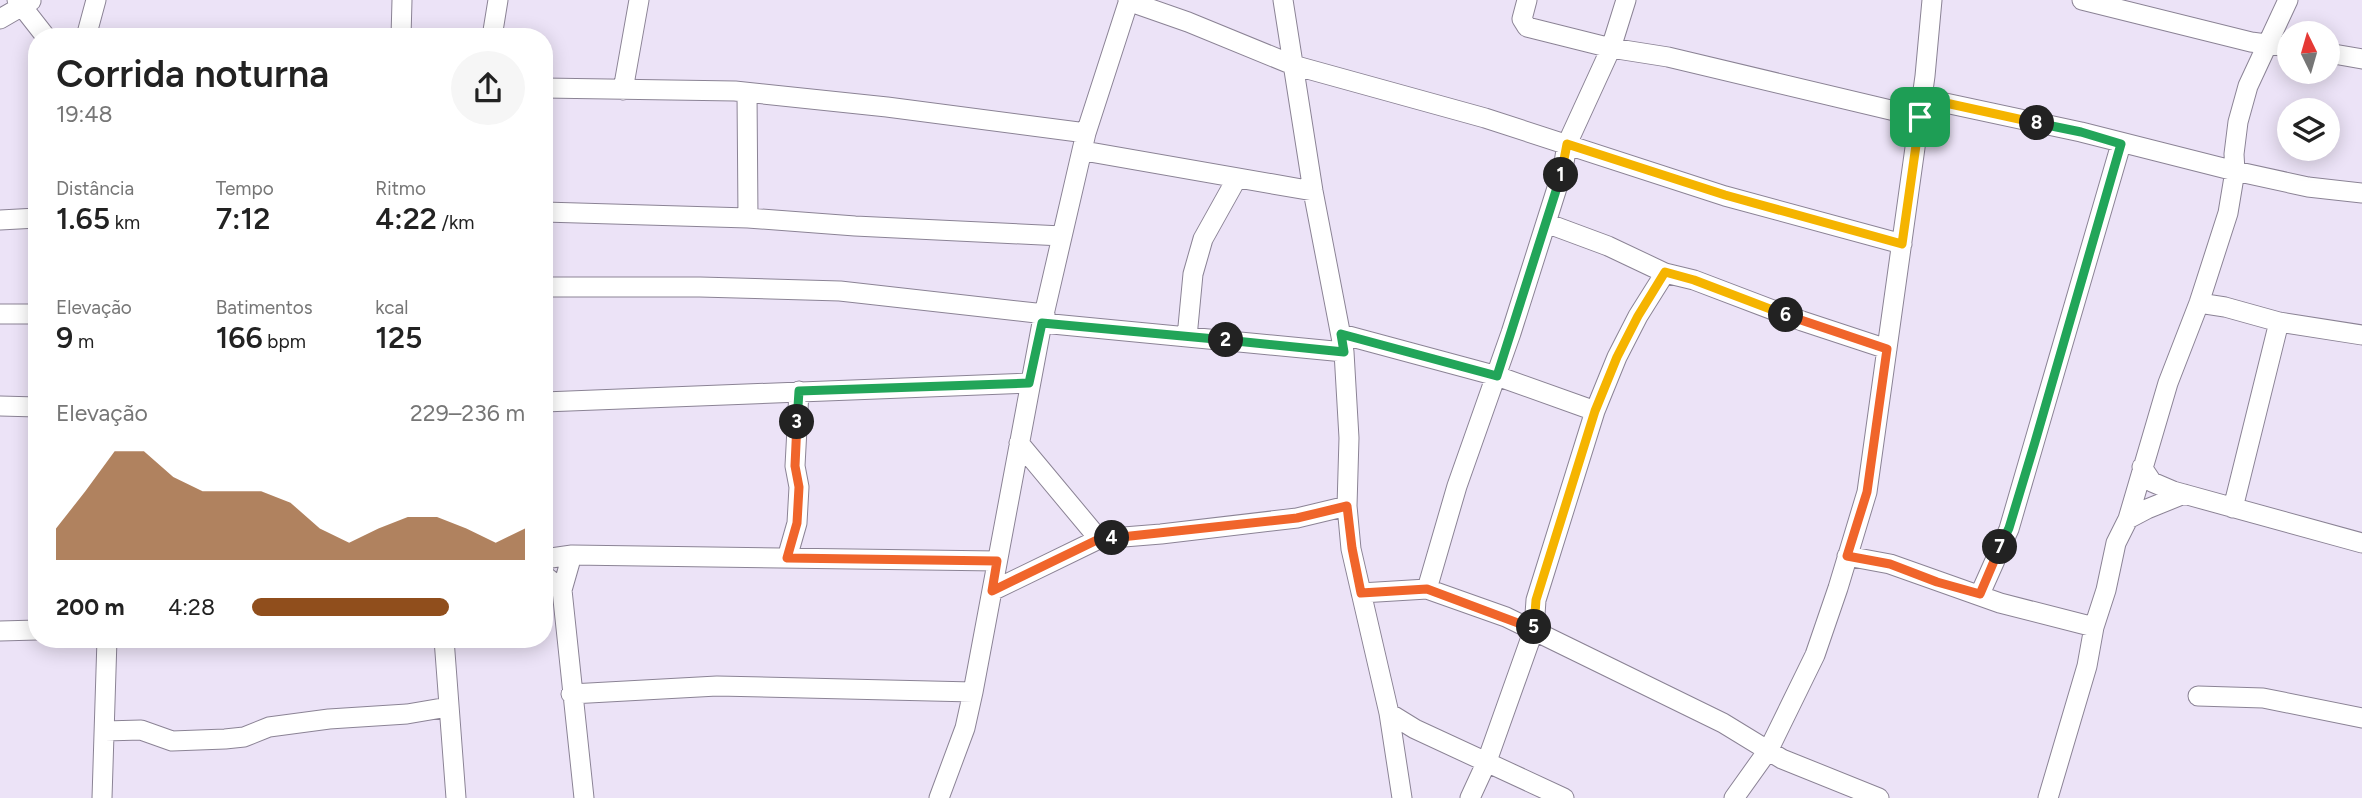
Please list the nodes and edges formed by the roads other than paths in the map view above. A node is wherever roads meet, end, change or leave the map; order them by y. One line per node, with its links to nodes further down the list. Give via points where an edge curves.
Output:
1 (96, 0): 16 (street)
2 (402, 0): 17 (street)
3 (498, 0): 18 (street)
4 (639, 0): 26 (street)
5 (1128, 0): 24 (street); 29 (street)
6 (1283, 0): 24 (street)
7 (1527, 0): 21 (street, via 1522,19 1527,27)
8 (1626, 0): 21 (street)
9 (1931, 0): 28 (street)
10 (2082, 0): 13 (street)
11 (2288, 0): 19 (street)
12 (24, 2): 14 (street); 15 (street)
13 (2152, 9): 19 (street, via 2190,25)
14 (0, 19)
15 (40, 28)
16 (88, 28)
17 (401, 28)
18 (493, 28)
19 (2267, 43): 20 (street); 32 (street, via 2238,122)
20 (2277, 45)
21 (1611, 48): 28 (street); 30 (street)
22 (2340, 55): 23 (street)
23 (2362, 59)
24 (1293, 65): 30 (street); 34 (street)
25 (553, 88): 26 (street)
26 (624, 90): 27 (street)
27 (747, 93): 29 (street, via 887,107); 38 (street)
28 (1921, 108): 31 (street, via 2081,132); 42 (street)
29 (1085, 142): 33 (street); 41 (street)
30 (1567, 144): 40 (street); 42 (street, via 1725,195)
31 (2121, 144): 32 (street); 79 (street, via 2009,528)
32 (2235, 171): 35 (street); 45 (street, via 2228,213)
33 (1237, 178): 34 (street); 51 (street, via 1203,239 1193,274)
34 (1314, 191): 52 (street)
35 (2362, 193)
36 (553, 212): 38 (street)
37 (28, 218): 39 (street)
38 (748, 218): 41 (street)
39 (0, 220)
40 (1546, 223): 43 (street); 54 (street)
41 (1062, 236): 48 (street)
42 (1902, 244): 53 (street)
43 (1665, 272): 53 (street); 60 (street, via 1617,357)
44 (553, 287): 48 (street, via 840,291)
45 (2199, 303): 49 (street); 62 (street)
46 (0, 314): 47 (street)
47 (28, 314)
48 (1043, 318): 51 (street); 55 (street)
49 (2279, 322): 50 (street); 65 (street)
50 (2362, 335)
51 (1187, 337): 52 (street)
52 (1342, 343): 54 (street); 64 (street, via 1349,438)
53 (1887, 349): 70 (street, via 1867,492)
54 (1497, 376): 60 (street); 75 (street, via 1457,486)
55 (1029, 383): 56 (street); 61 (street)
56 (799, 391): 57 (street); 72 (street, via 797,523)
57 (553, 402)
58 (0, 406): 59 (street)
59 (28, 407)
60 (1595, 411): 81 (street, via 1536,600)
61 (1018, 443): 67 (street); 73 (street)
62 (2142, 467): 63 (street, via 2152,482); 66 (street)
63 (2184, 494): 65 (street); 66 (street)
64 (1347, 506): 67 (street, via 1297,518); 78 (street)
65 (2233, 508): 68 (street)
66 (2128, 519): 80 (street, via 2116,543)
67 (1099, 539): 77 (street)
68 (2362, 543)
69 (572, 555): 71 (street); 72 (street); 76 (street)
70 (1847, 556): 79 (street, via 1890,564); 93 (street, via 1815,655)
71 (553, 558)
72 (787, 558): 73 (street)
73 (997, 561): 77 (street)
74 (553, 582): 76 (street)
75 (1427, 589): 78 (street); 81 (street)
76 (562, 590): 87 (street)
77 (992, 591): 86 (street)
78 (1361, 593): 90 (street)
79 (1980, 594): 80 (street)
80 (2094, 627): 104 (street)
81 (1534, 629): 93 (street); 94 (street)
82 (28, 630): 83 (street)
83 (0, 631)
84 (107, 648): 92 (street)
85 (445, 648): 89 (street)
86 (973, 692): 87 (street, via 717,686); 98 (street)
87 (571, 694): 97 (street)
88 (2198, 696): 91 (street, via 2263,698)
89 (448, 707): 92 (street, via 269,727 225,739 172,741 141,730); 96 (street)
90 (1389, 713): 94 (street); 99 (street)
91 (2362, 718)
92 (105, 731): 95 (street)
93 (1769, 749): 102 (street); 103 (street, via 1782,759)
94 (1487, 761): 100 (street); 101 (street)
95 (102, 798)
96 (456, 798)
97 (584, 798)
98 (939, 798)
99 (1402, 798)
100 (1470, 798)
101 (1564, 798)
102 (1734, 798)
103 (1880, 798)
104 (2048, 798)

